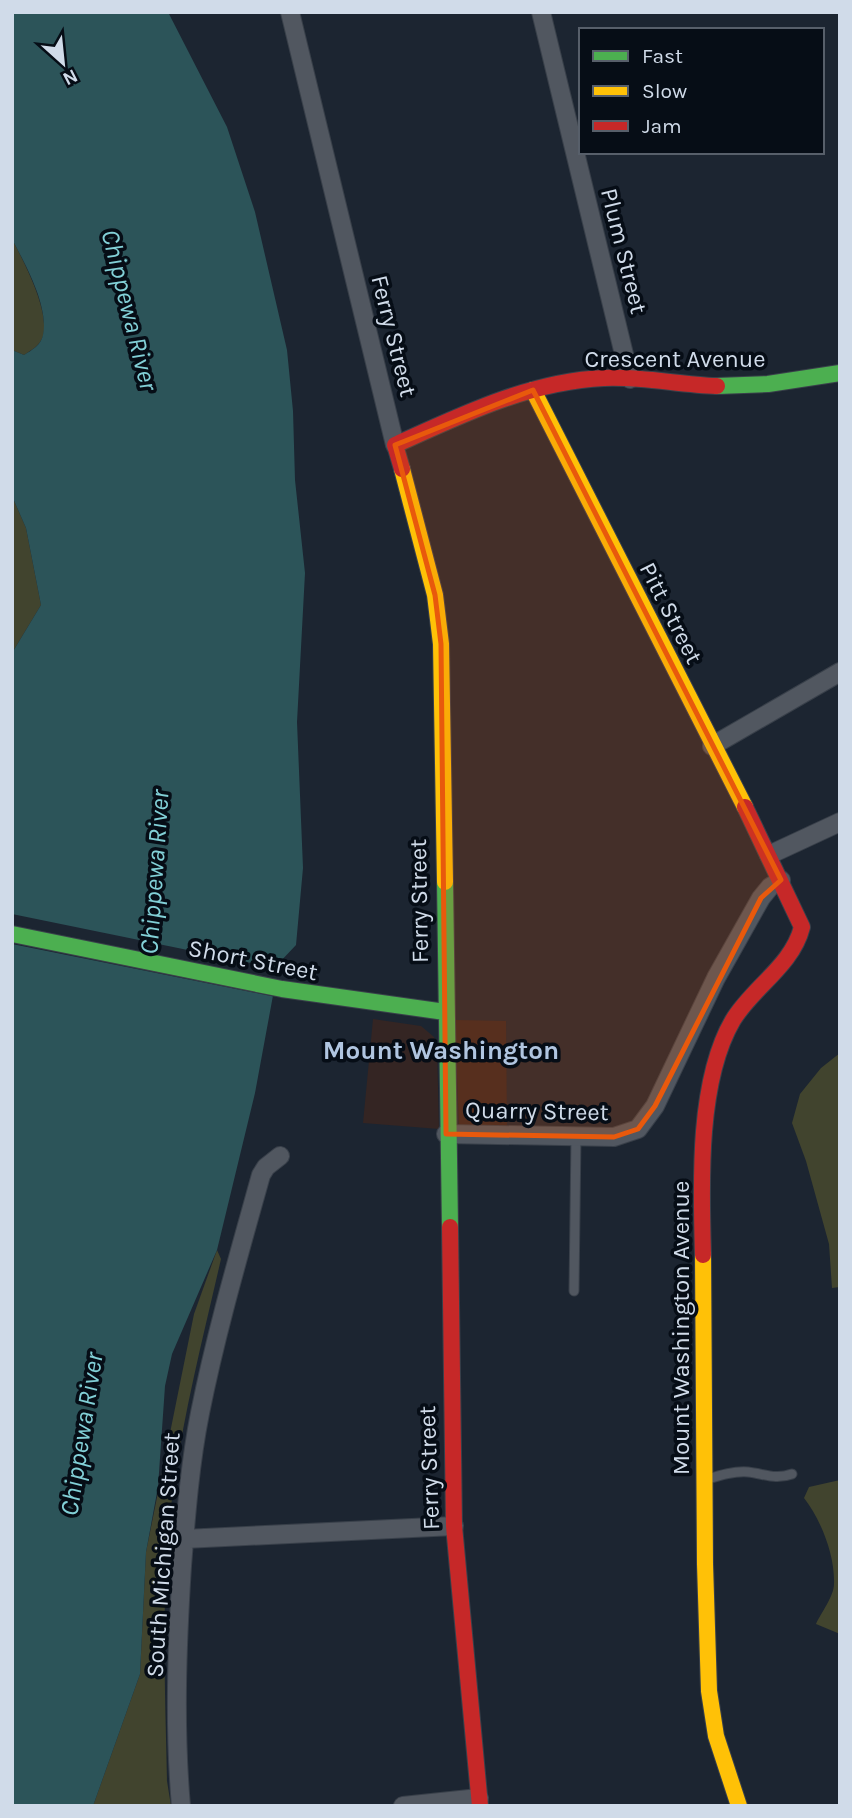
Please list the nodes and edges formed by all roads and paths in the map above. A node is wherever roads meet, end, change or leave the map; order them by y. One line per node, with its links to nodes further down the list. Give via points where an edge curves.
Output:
1 (290, 12): 6 (street, Ferry Street)
2 (541, 12): 4 (street, Plum Street)
3 (840, 373): 4 (street, Crescent Avenue, via 748,386)
4 (630, 379): 5 (street, Crescent Avenue, via 571,381)
5 (533, 390): 6 (street, Crescent Avenue, via 492,402); 8 (street, Pitt Street)
6 (395, 445): 13 (street, Ferry Street, via 435,595 441,643)
7 (840, 673): 8 (street)
8 (712, 746): 10 (street, Pitt Street)
9 (840, 822): 10 (street)
10 (769, 856): 11 (street, Mount Washington Avenue)
11 (781, 880): 15 (street, Quarry Street, via 765,891 642,1124 626,1135); 19 (street, Mount Washington Avenue, via 801,920 800,938 734,1020 715,1059 711,1086 703,1218)
12 (12, 934): 13 (street, Short Street, via 304,994)
13 (445, 1012): 14 (street, Ferry Street)
14 (446, 1135): 15 (street, Quarry Street); 20 (street, Ferry Street)
15 (576, 1136): 17 (lane)
16 (280, 1156): 21 (street, South Michigan Street, via 261,1175 213,1352 199,1415)
17 (574, 1290)
18 (792, 1474): 19 (lane, via 780,1479 731,1472)
19 (706, 1479): 25 (street, Mount Washington Avenue, via 709,1691 716,1736)
20 (454, 1526): 21 (street); 22 (street, Ferry Street)
21 (184, 1539): 23 (street, South Michigan Street, via 177,1635)
22 (479, 1802): 24 (street)
23 (181, 1806)
24 (403, 1806)
25 (739, 1806)

